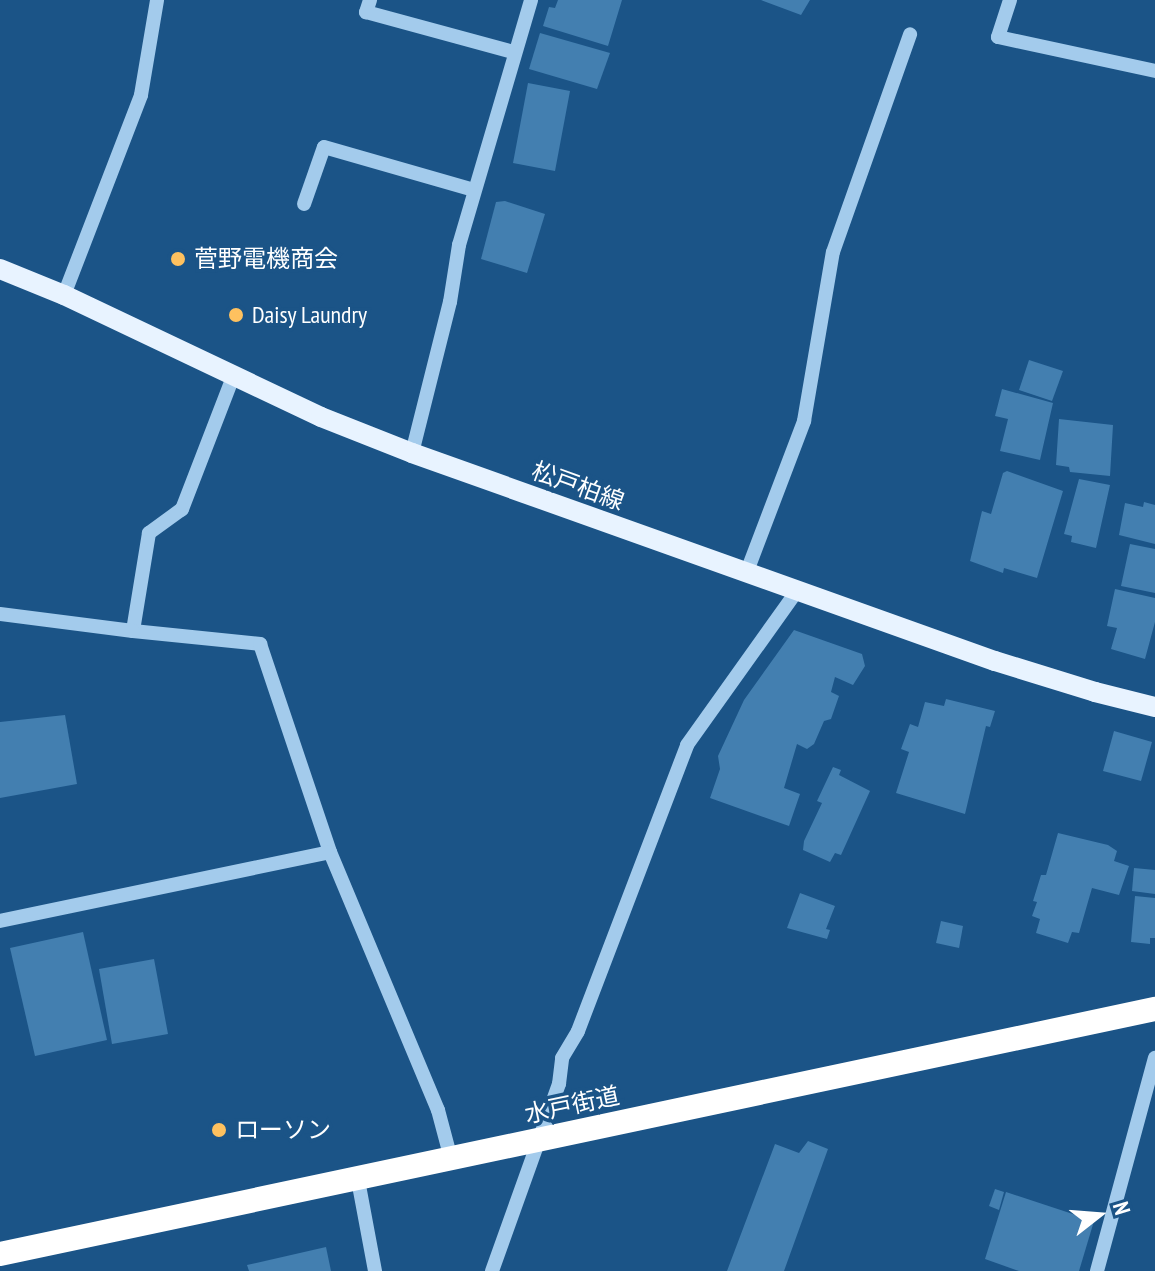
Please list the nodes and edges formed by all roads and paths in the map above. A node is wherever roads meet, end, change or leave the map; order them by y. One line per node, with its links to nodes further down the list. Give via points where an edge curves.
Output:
1 (157, 0): 11 (street, via 141,95)
2 (370, 0): 6 (street, via 366,12)
3 (531, 0): 6 (street)
4 (1010, 0): 7 (street, via 998,37)
5 (910, 34): 14 (street, via 833,252 804,421)
6 (513, 52): 8 (street)
7 (1155, 71)
8 (474, 190): 9 (street, via 324,147); 13 (street)
9 (304, 204)
10 (0, 269): 11 (main road, 松戸柏線)
11 (64, 295): 12 (main road, 松戸柏線)
12 (233, 377): 13 (main road, 松戸柏線); 17 (street, via 182,509 149,533)
13 (412, 453): 14 (main road, 松戸柏線)
14 (746, 574): 15 (main road, 松戸柏線)
15 (796, 592): 18 (main road, 松戸柏線, via 1024,670); 23 (street, via 687,745 578,1031 562,1058 559,1084)
16 (0, 614): 17 (street)
17 (133, 631): 19 (street, via 260,644)
18 (1155, 707)
19 (330, 852): 20 (street); 24 (street, via 438,1110)
20 (0, 921)
21 (1155, 1009): 23 (highway, 水戸街道)
22 (1155, 1058): 29 (street)
23 (537, 1141): 24 (highway, 水戸街道); 28 (street)
24 (451, 1159): 25 (highway, 水戸街道)
25 (358, 1180): 26 (highway, 水戸街道); 27 (street)
26 (0, 1254)
27 (375, 1271)
28 (492, 1271)
29 (1097, 1271)

